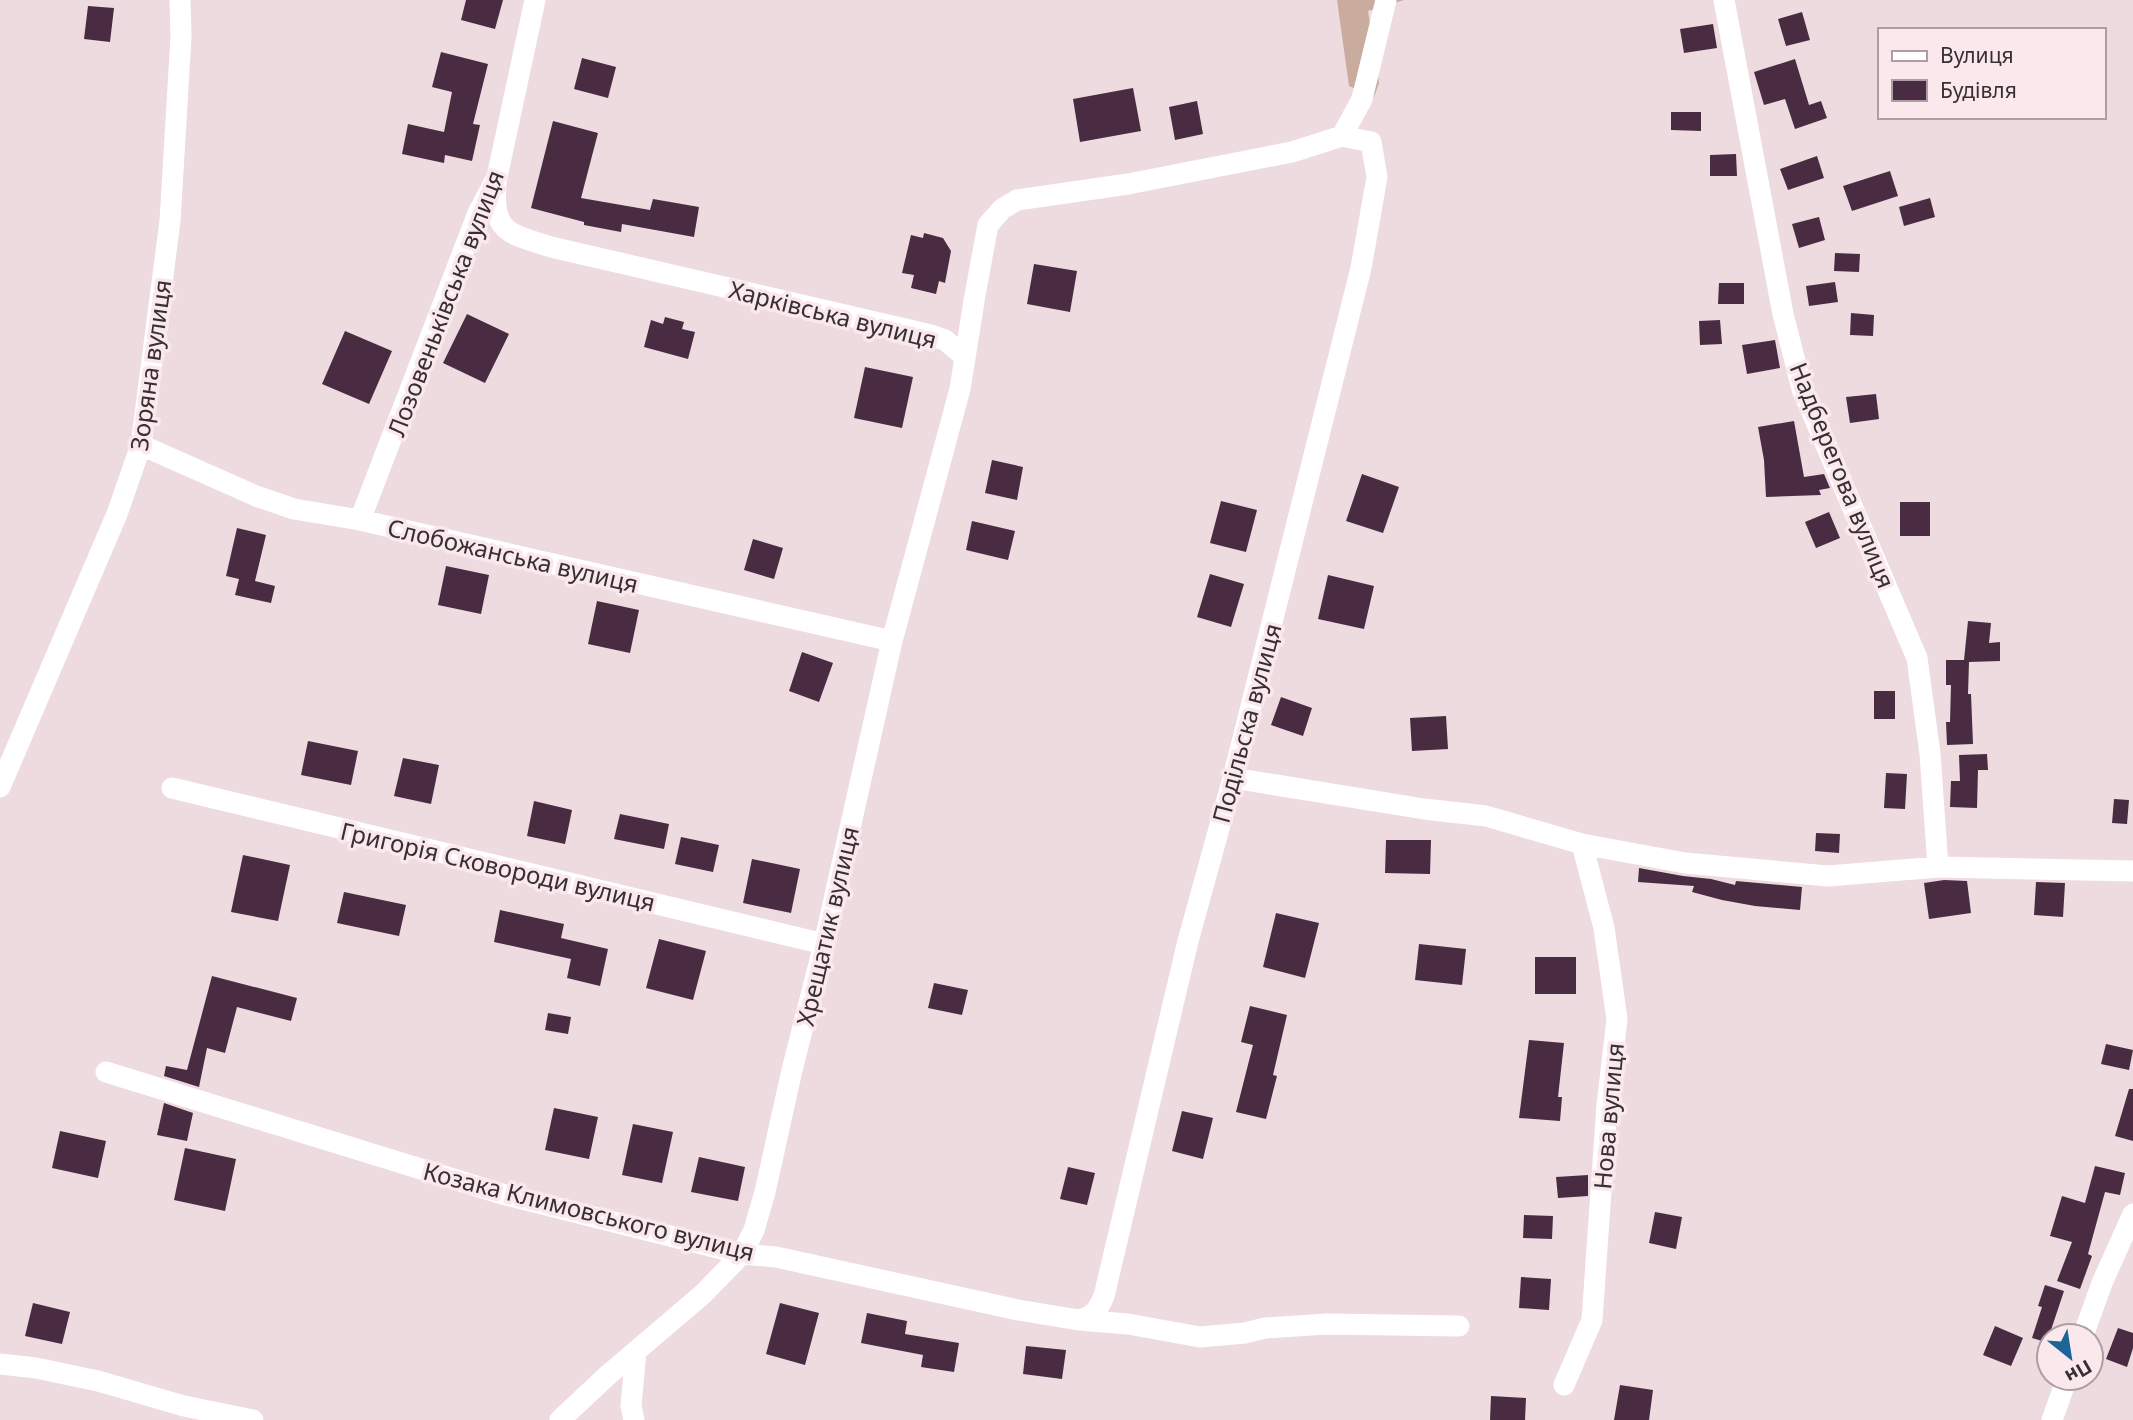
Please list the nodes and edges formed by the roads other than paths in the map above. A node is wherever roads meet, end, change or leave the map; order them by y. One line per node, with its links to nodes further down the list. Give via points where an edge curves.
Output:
1 (180, 0): 8 (street, Зоряна вулиця, via 170,221)
2 (536, 0): 6 (street, Лозовеньківська вулиця)
3 (1386, 0): 5 (street, via 1362,99)
4 (1724, 0): 15 (street, Надберегова вулиця, via 1783,314 1802,388 1917,658)
5 (1342, 136): 7 (street, Харківська вулиця, via 1292,152 1017,200 988,225); 11 (street, Подільска вулиця, via 1371,142 1377,177 1361,268)
6 (497, 177): 7 (street, Харківська вулиця, via 496,212 502,225 514,234 551,247 931,335); 9 (street, Лозовеньківська вулиця, via 478,213)
7 (965, 357): 10 (street, Хрещатик вулиця)
8 (141, 445): 9 (street, Слобожанська вулиця, via 256,496 294,509); 12 (street, Зоряна вулиця, via 117,514)
9 (360, 520): 10 (street, Слобожанська вулиця)
10 (892, 641): 17 (street, Хрещатик вулиця)
11 (1233, 778): 14 (street, via 1486,816); 21 (street, Подільска вулиця, via 1188,941 1104,1296 1098,1310)
12 (0, 787)
13 (172, 788): 17 (street, Григорія Сковороди вулиця)
14 (1583, 844): 15 (street, via 1685,863 1828,876); 26 (street, Нова вулиця, via 1604,928 1617,1019 1592,1320)
15 (1938, 867): 16 (street)
16 (2133, 871)
17 (824, 944): 20 (street, Хрещатик вулиця, via 765,1192)
18 (106, 1072): 20 (street, Козака Климовського вулиця, via 502,1194)
19 (2133, 1214): 22 (street)
20 (742, 1254): 21 (street, Козака Климовського вулиця, via 776,1257); 24 (street, Хрещатик вулиця)
21 (1079, 1320): 23 (street, via 1200,1336 1327,1324)
22 (2088, 1322)
23 (1460, 1326)
24 (636, 1352): 29 (street, Хрещатик вулиця); 30 (street)
25 (0, 1364): 28 (street, via 98,1381)
26 (1564, 1385)
27 (2062, 1392): 31 (street)
28 (253, 1420)
29 (559, 1420)
30 (634, 1420)
31 (2052, 1420)

